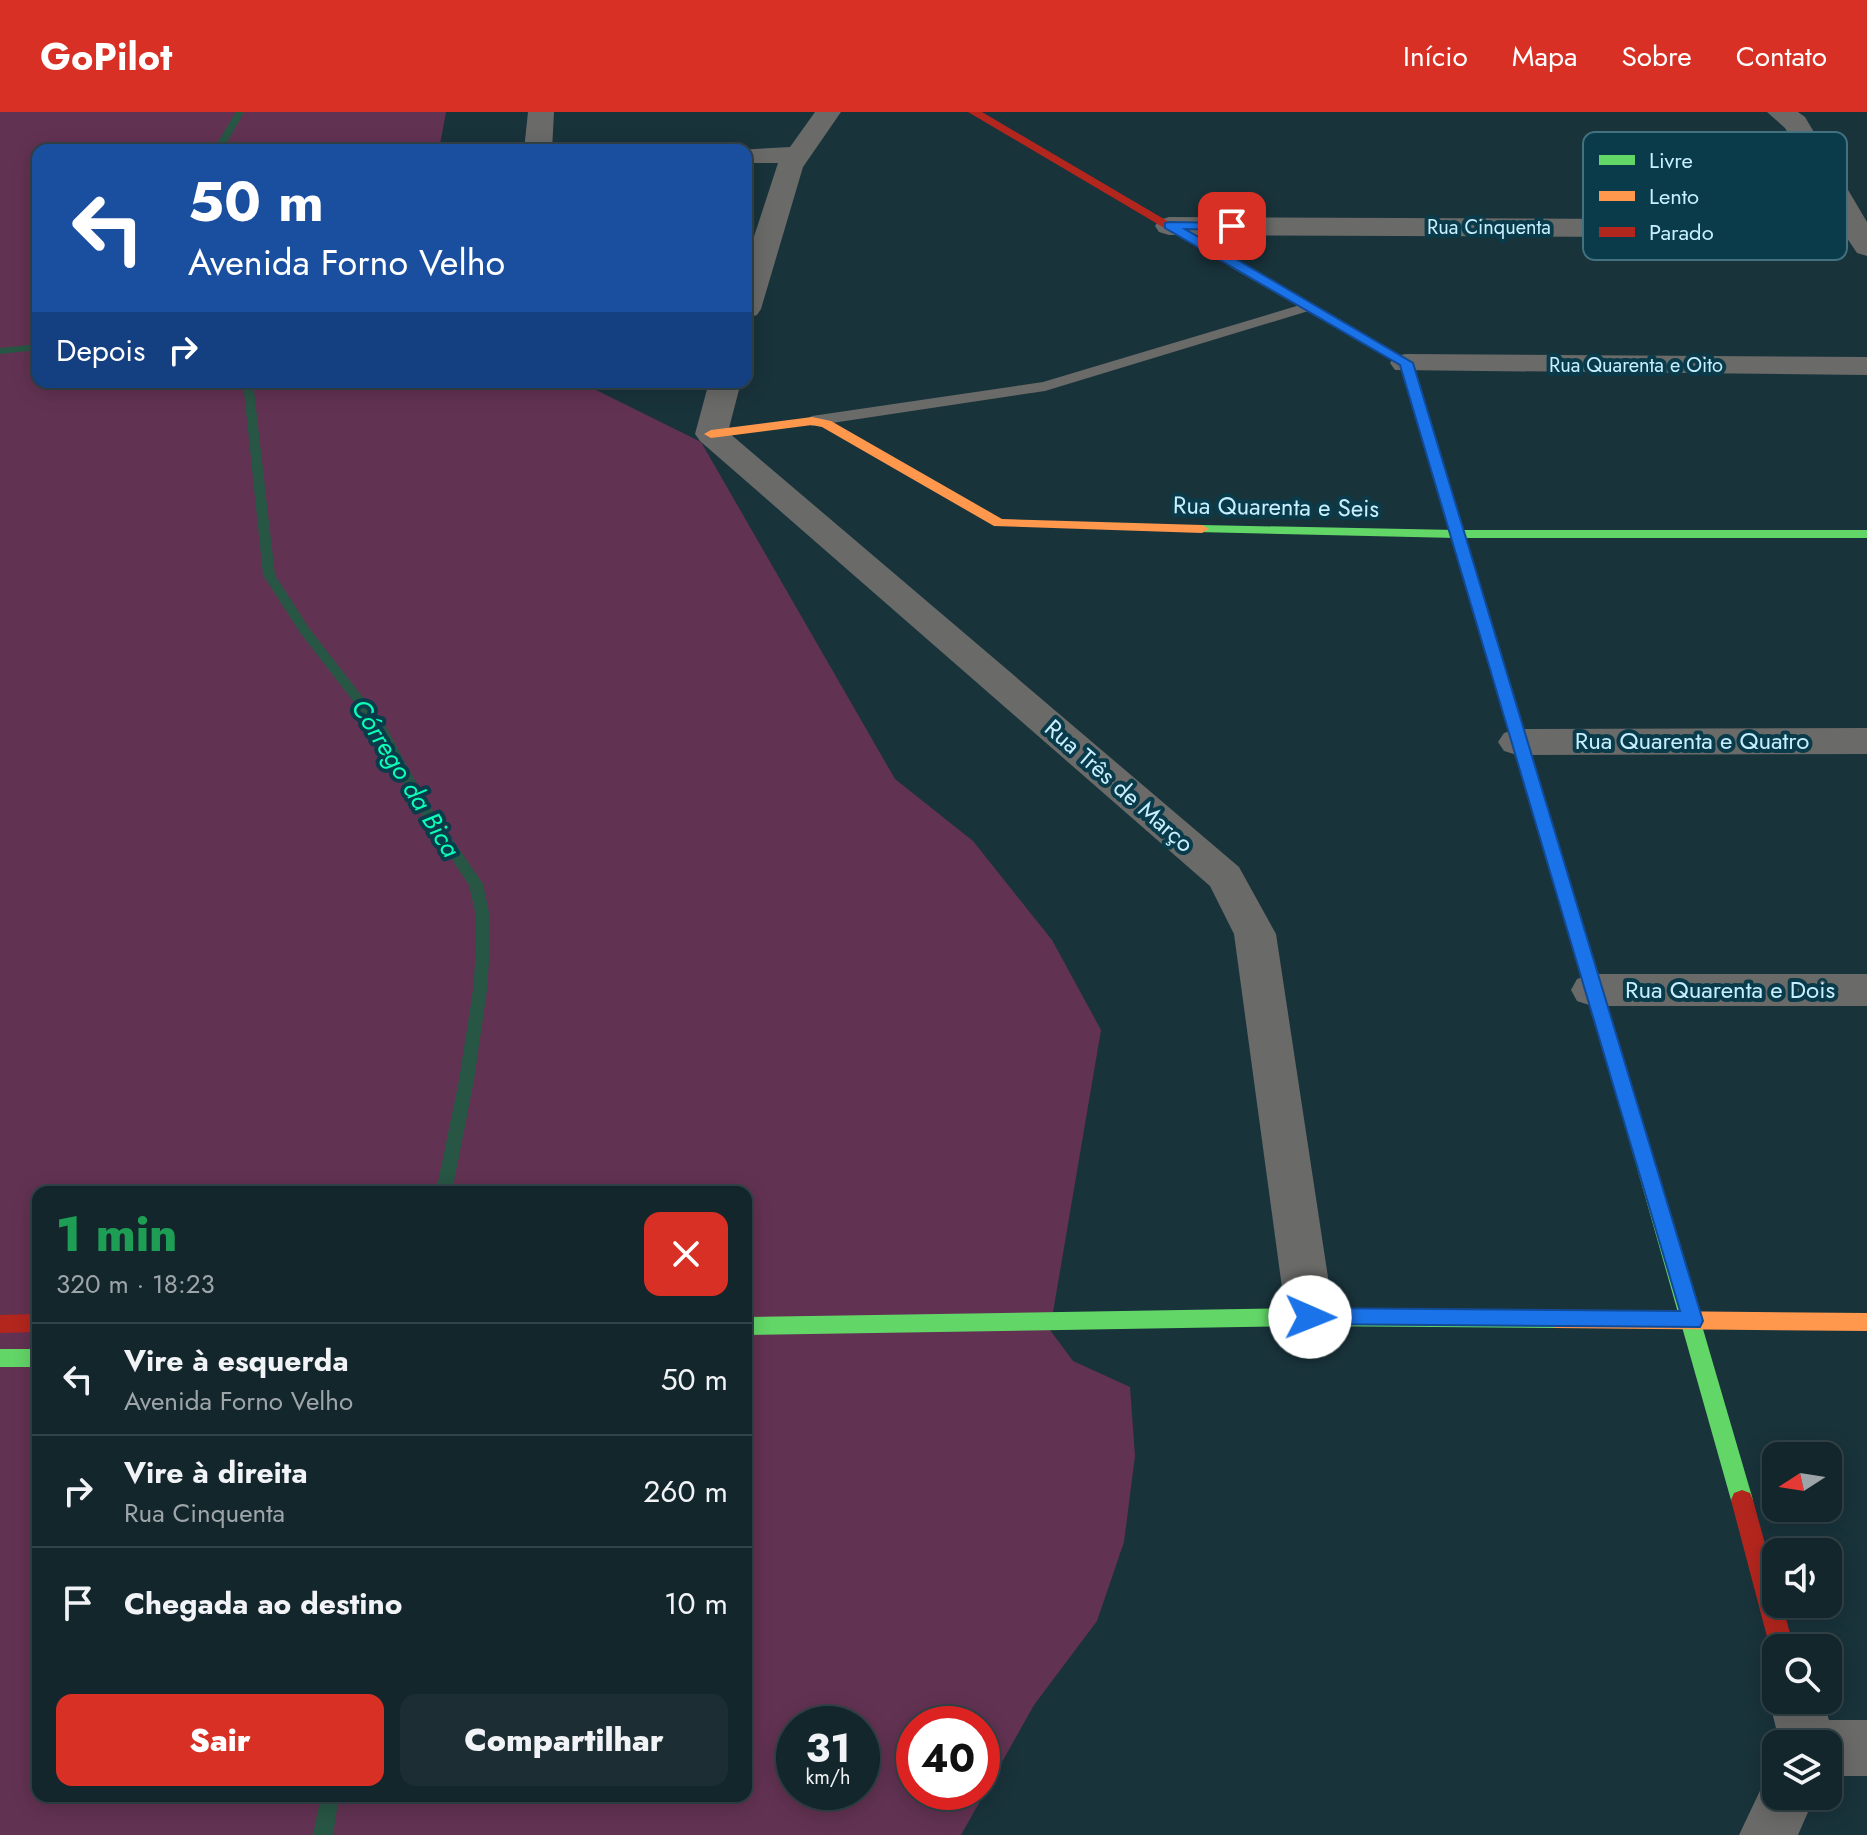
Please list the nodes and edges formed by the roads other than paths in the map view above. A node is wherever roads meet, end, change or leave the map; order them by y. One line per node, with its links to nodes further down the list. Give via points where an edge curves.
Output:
1 (541, 112): 6 (street)
2 (828, 112): 8 (street)
3 (974, 112): 10 (street)
4 (1780, 112): 5 (street)
5 (1801, 132)
6 (538, 144)
7 (752, 155): 8 (street)
8 (798, 155): 13 (street, via 789,167)
9 (1847, 212): 12 (street)
10 (1169, 226): 11 (street, Rua Cinquenta); 14 (street)
11 (1583, 233)
12 (1862, 238)
13 (752, 289)
14 (1310, 306): 15 (street); 18 (lane, via 1045,386)
15 (1406, 363): 16 (street, Rua Quarenta e Oito); 20 (street)
16 (1867, 366)
17 (723, 388): 19 (street)
18 (812, 421): 19 (street, Rua Quarenta e Seis); 20 (street, Rua Quarenta e Seis, via 835,428 999,523)
19 (711, 434): 26 (street, Rua Três de Março, via 1225,877 1255,934)
20 (1456, 534): 21 (street, Rua Quarenta e Seis); 23 (street)
21 (1867, 534)
22 (1867, 741): 23 (street, Rua Quarenta e Quatro)
23 (1517, 742): 24 (street)
24 (1592, 990): 25 (street, Rua Quarenta e Dois); 27 (street)
25 (1867, 990)
26 (1310, 1317): 27 (street); 31 (street)
27 (1693, 1321): 28 (street); 34 (street)
28 (1867, 1322)
29 (32, 1323): 30 (street)
30 (0, 1324)
31 (752, 1326)
32 (0, 1358): 33 (street)
33 (32, 1358)
34 (1778, 1634)
35 (1842, 1748): 36 (street)
36 (1867, 1748)
37 (1780, 1810): 38 (street)
38 (1768, 1835)

